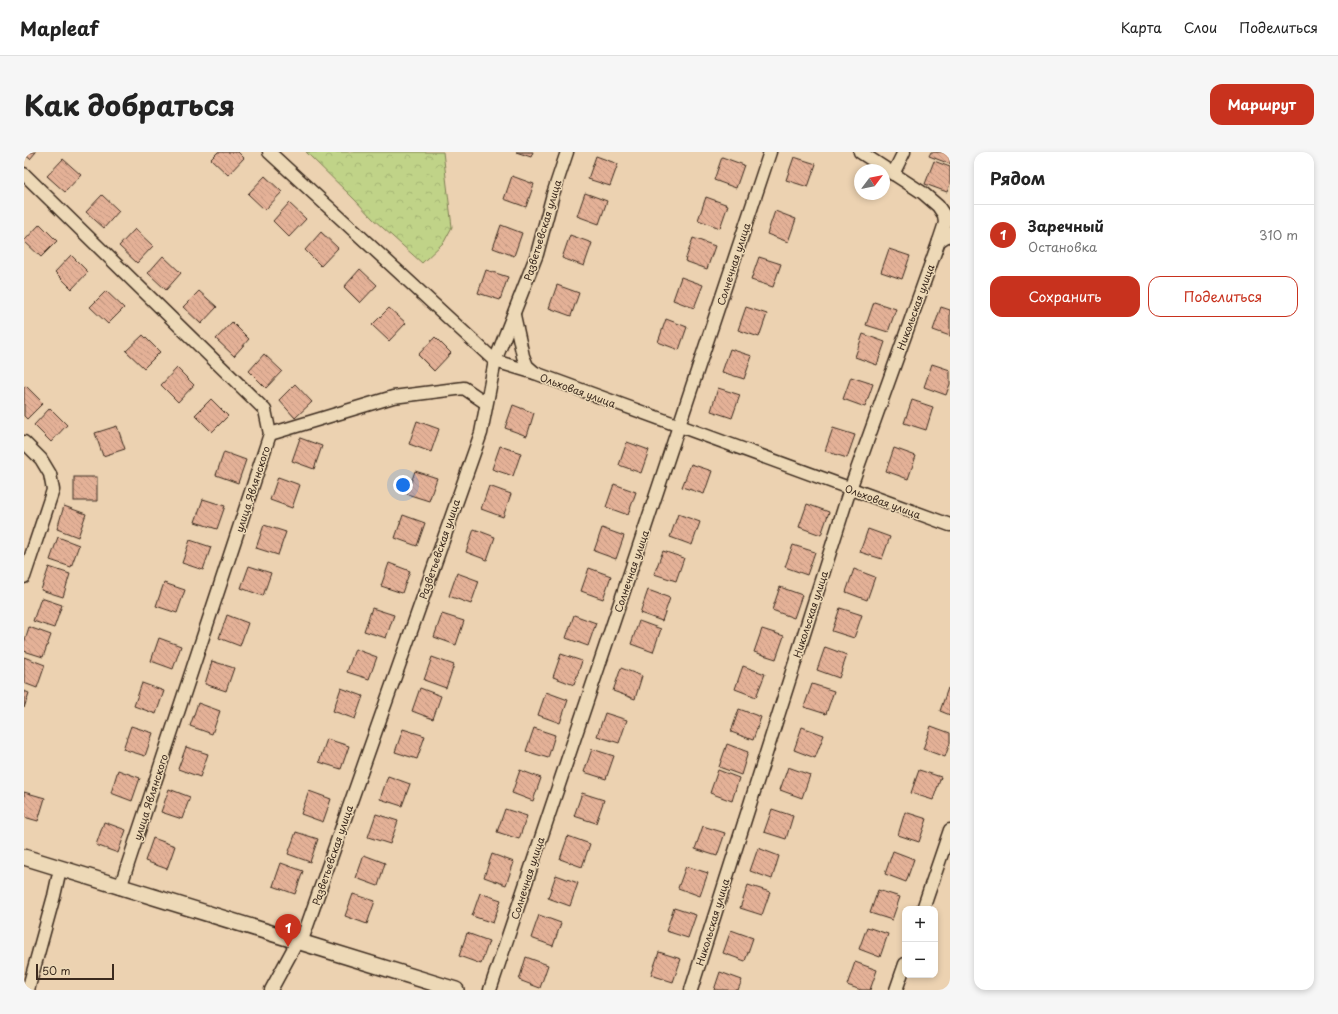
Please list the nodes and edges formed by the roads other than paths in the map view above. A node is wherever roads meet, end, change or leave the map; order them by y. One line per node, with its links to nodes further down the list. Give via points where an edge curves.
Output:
1 (269, 152): 11 (street, Ольховая улица)
2 (567, 152): 10 (street, Разветьевская улица, via 537,254)
3 (770, 152): 14 (street, Солнечная улица)
4 (860, 152): 7 (street, Никольская улица)
5 (904, 152): 7 (street)
6 (24, 174): 15 (street, улица Являнского, via 265,410)
7 (893, 174): 9 (street, Никольская улица, via 938,206 944,215 945,223)
8 (950, 234): 9 (street)
9 (939, 241): 17 (street, Никольская улица)
10 (514, 315): 11 (street, Разветьевская улица); 12 (street, via 523,356 527,366)
11 (495, 361): 12 (street, Ольховая улица); 13 (street, Разветьевская улица)
12 (535, 373): 14 (street, Ольховая улица)
13 (486, 403): 15 (street, via 464,388 393,397); 25 (street, Разветьевская улица, via 481,433)
14 (679, 426): 17 (street, Ольховая улица); 30 (street, Солнечная улица)
15 (270, 434): 23 (street, улица Являнского)
16 (24, 442): 19 (street, via 41,459 50,474 53,490)
17 (850, 489): 18 (street, Ольховая улица); 31 (street, Никольская улица)
18 (950, 525)
19 (24, 577)
20 (950, 830): 24 (street)
21 (24, 857): 22 (street)
22 (60, 869): 23 (street); 27 (street)
23 (120, 888): 25 (street)
24 (925, 906)
25 (299, 942): 28 (street, Разветьевская улица); 29 (street)
26 (902, 973): 32 (street)
27 (28, 990)
28 (271, 990)
29 (456, 990)
30 (490, 990)
31 (691, 990)
32 (896, 990)

